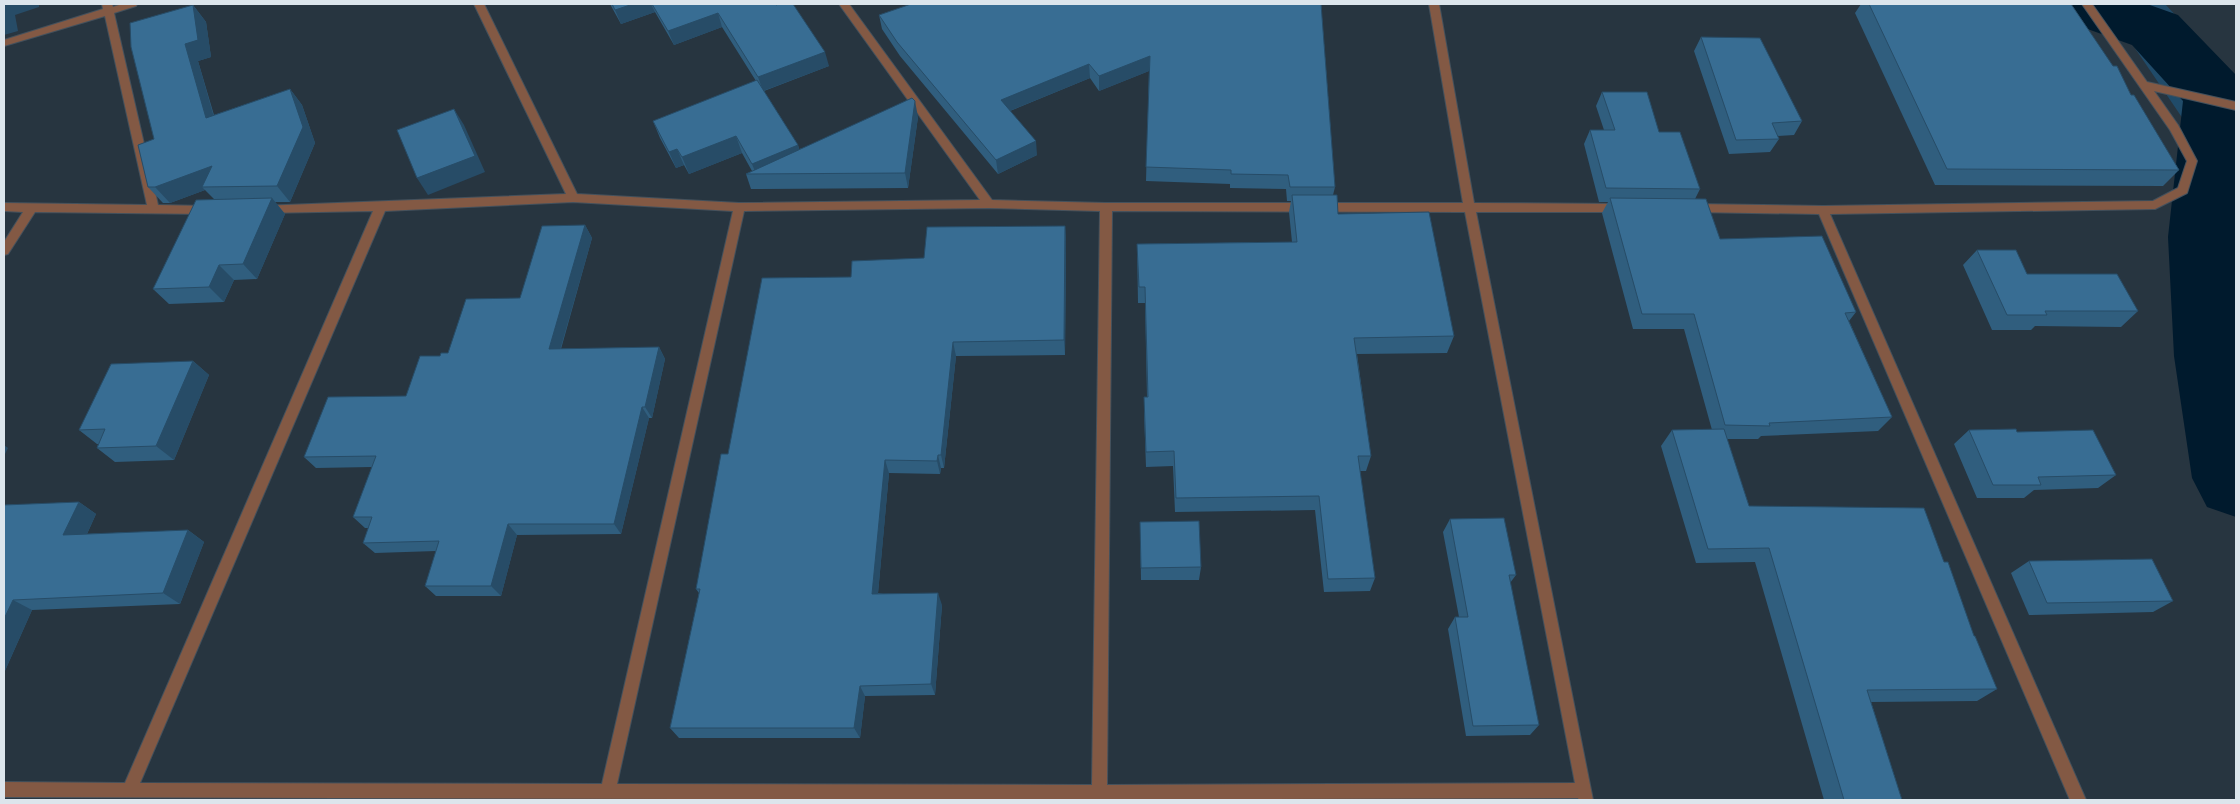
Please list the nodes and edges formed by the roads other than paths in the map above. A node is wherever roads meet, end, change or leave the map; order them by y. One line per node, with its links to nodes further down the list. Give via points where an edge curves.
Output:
1 (132, 4): 6 (street)
2 (479, 4): 10 (street)
3 (844, 4): 11 (street)
4 (1434, 4): 13 (street)
5 (2088, 4): 8 (street)
6 (108, 8): 7 (street); 21 (street)
7 (4, 44)
8 (2143, 85): 9 (street); 23 (street, via 2174,128 2192,161 2183,190 2155,205)
9 (2236, 106)
10 (573, 198): 15 (street); 16 (street)
11 (989, 204): 16 (street); 17 (street)
12 (4, 206): 14 (street)
13 (1469, 206): 17 (street); 18 (street); 29 (street)
14 (32, 207): 21 (street); 24 (street)
15 (381, 207): 20 (street); 26 (street)
16 (739, 207): 27 (street)
17 (1106, 208): 28 (street)
18 (1636, 208)
19 (1685, 208): 23 (street)
20 (252, 209)
21 (154, 210): 22 (street)
22 (222, 210)
23 (1823, 210): 30 (street)
24 (4, 251)
25 (4, 790): 26 (street)
26 (129, 791): 27 (street)
27 (608, 792): 28 (street)
28 (1099, 792): 29 (street)
29 (1585, 795)
30 (2078, 800)

